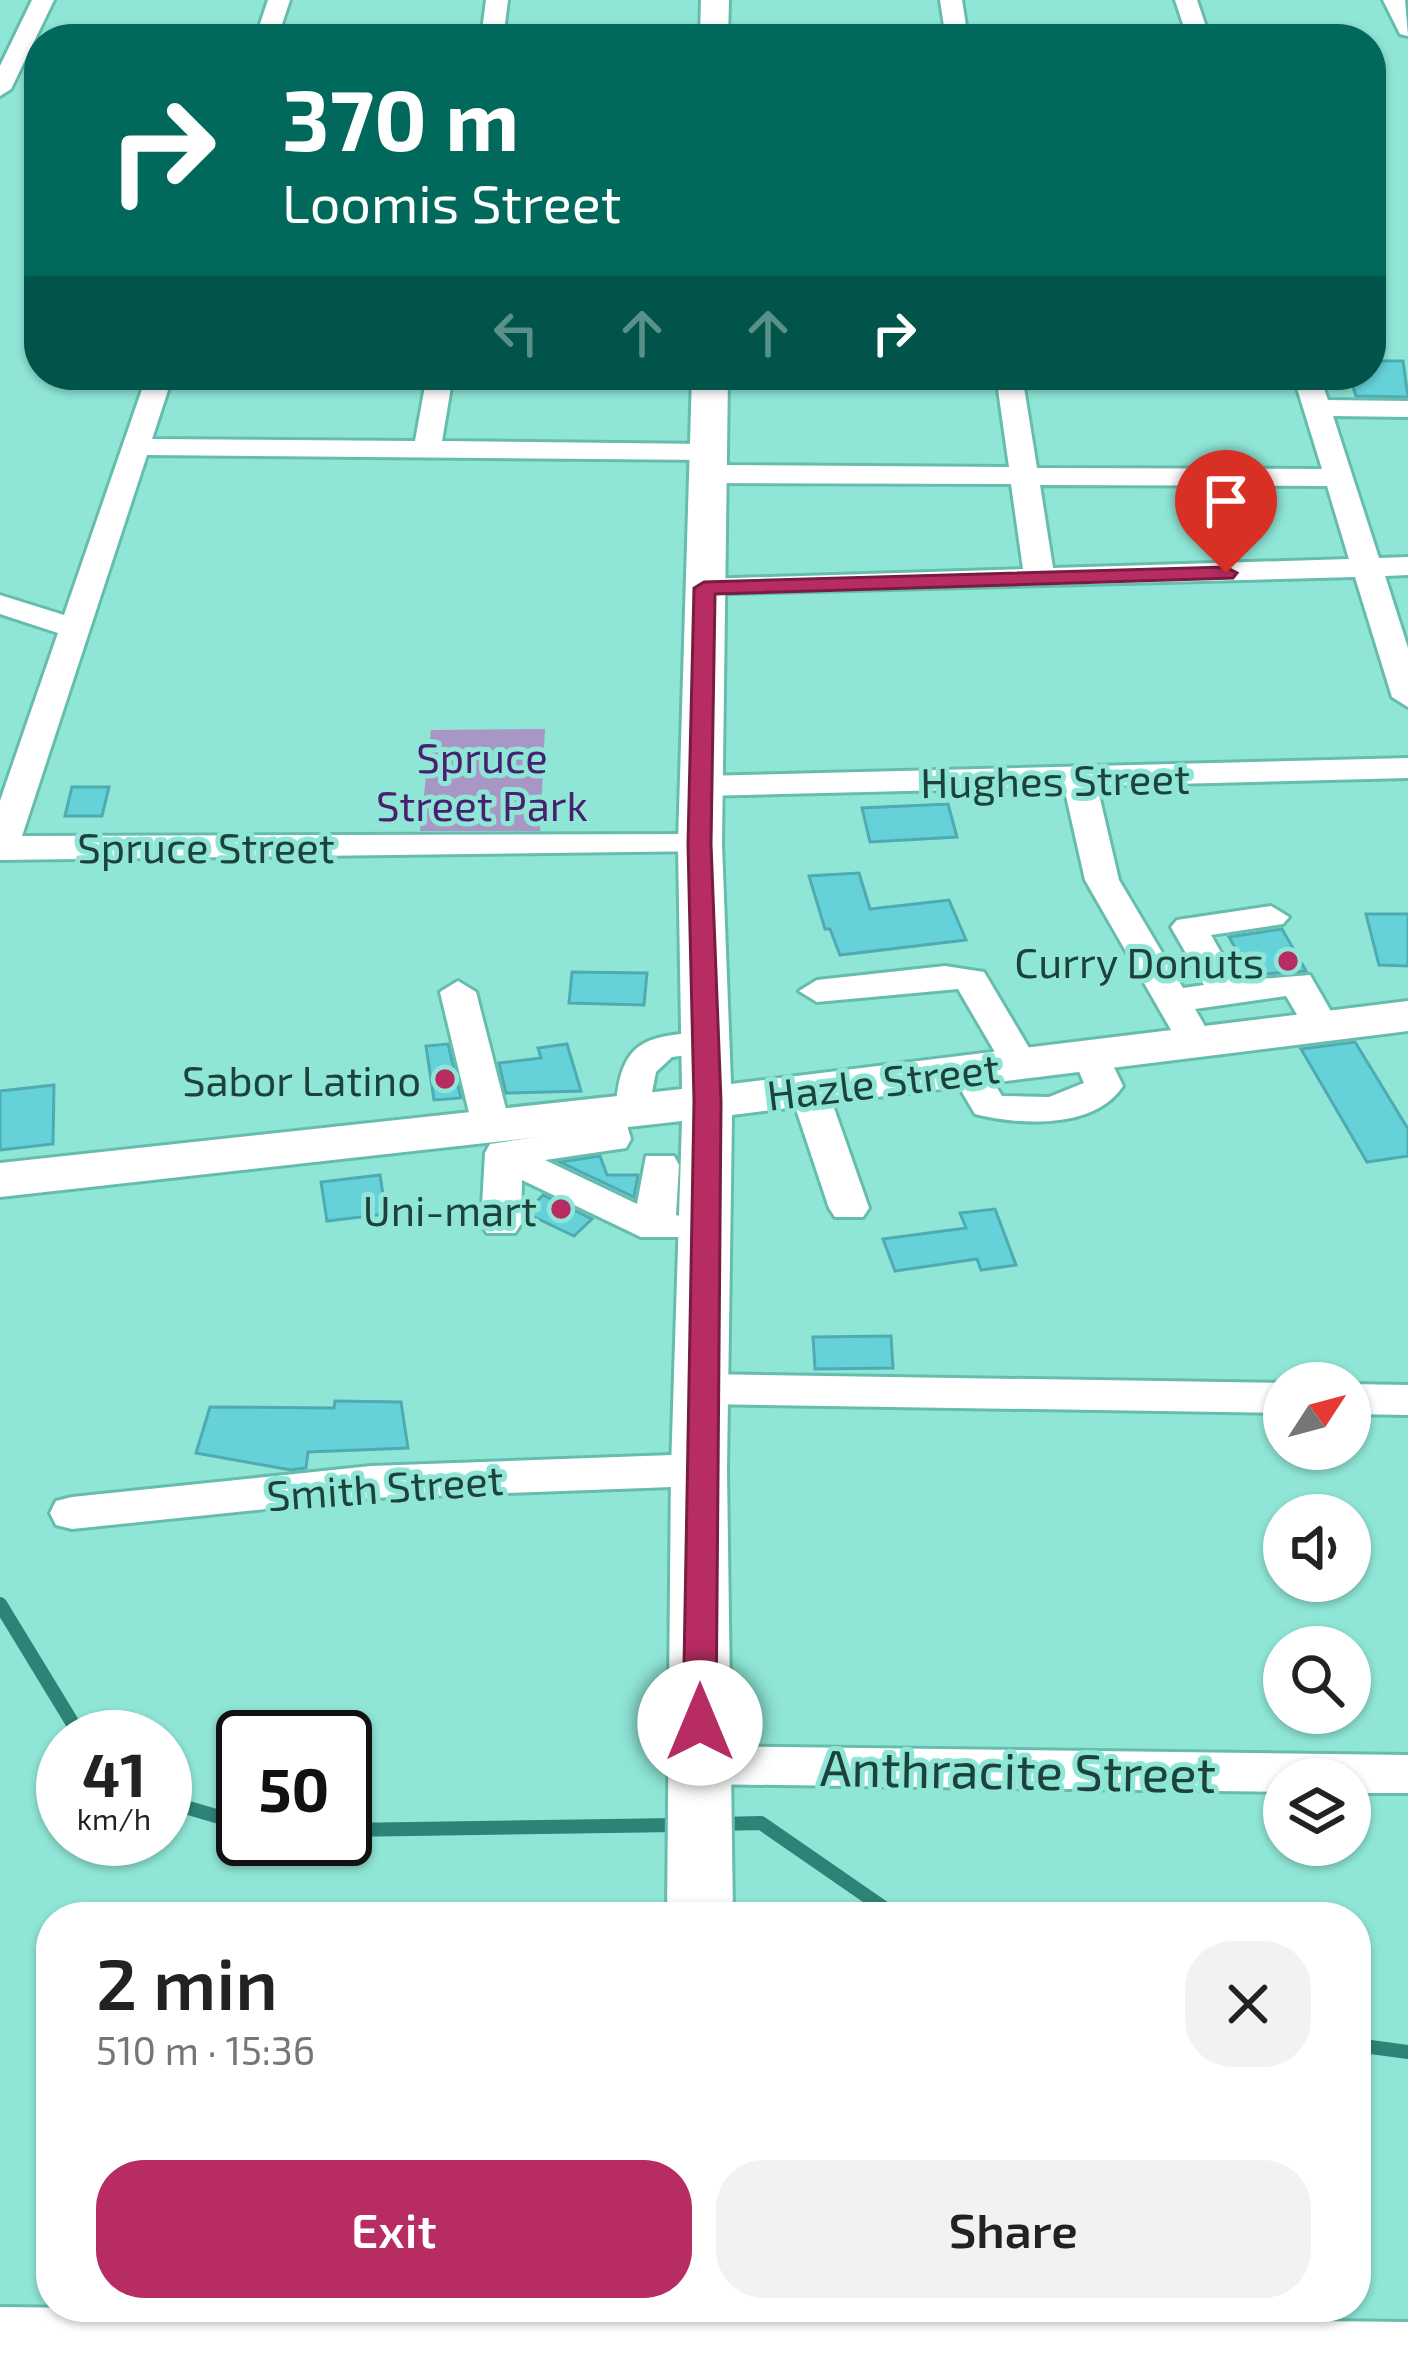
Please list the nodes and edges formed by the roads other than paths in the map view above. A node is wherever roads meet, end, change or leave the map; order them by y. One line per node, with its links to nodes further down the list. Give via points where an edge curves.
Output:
1 (1394, 0): 2 (street)
2 (1408, 29)
3 (24, 47): 4 (street)
4 (6, 92)
5 (155, 390): 12 (street)
6 (437, 390): 13 (street)
7 (710, 390): 14 (main road)
8 (1012, 390): 15 (street)
9 (1311, 390): 10 (street)
10 (1316, 408): 11 (street); 16 (street)
11 (1408, 409)
12 (138, 447): 13 (street); 22 (street)
13 (427, 450): 14 (street)
14 (708, 463): 15 (street); 20 (main road)
15 (1026, 476): 16 (street); 19 (street)
16 (1340, 478): 18 (street)
17 (1408, 566): 18 (street)
18 (1366, 570): 19 (street); 23 (street)
19 (1040, 578): 20 (street)
20 (704, 588): 26 (main road)
21 (0, 604): 22 (street)
22 (72, 628): 27 (street)
23 (1408, 697)
24 (1408, 768): 25 (street, Hughes Street)
25 (1079, 779): 26 (street, Hughes Street); 34 (street, via 1102,880)
26 (702, 786): 28 (main road)
27 (3, 832): 28 (street, Spruce Street)
28 (700, 844): 36 (main road)
29 (1270, 917): 32 (street, via 1189,928)
30 (818, 991): 38 (street, via 971,980)
31 (458, 992): 43 (street)
32 (1226, 993): 34 (street); 35 (street, via 1297,983)
33 (1408, 1016): 35 (main road, Hazle Street)
34 (1184, 1021): 35 (main road, Hazle Street); 37 (main road, Hazle Street)
35 (1322, 1027)
36 (706, 1043): 41 (main road); 42 (street, via 662,1046 638,1068)
37 (1091, 1055): 38 (main road, Hazle Street); 39 (street, via 1104,1087 1095,1096 1020,1110 988,1105)
38 (1019, 1063): 39 (main road, Hazle Street)
39 (968, 1070): 40 (main road, Hazle Street)
40 (809, 1091): 41 (main road, Hazle Street); 47 (street)
41 (707, 1101): 42 (main road, Hazle Street); 44 (main road)
42 (617, 1131): 43 (main road, Hazle Street); 44 (street); 46 (street)
43 (498, 1135): 45 (main road, Hazle Street); 46 (street); 48 (street)
44 (683, 1167): 49 (street); 50 (main road)
45 (0, 1180)
46 (577, 1192): 49 (street)
47 (849, 1208)
48 (501, 1223)
49 (655, 1228): 50 (street)
50 (705, 1228): 51 (main road)
51 (701, 1389): 52 (street); 55 (main road)
52 (1263, 1398)
53 (1371, 1399): 54 (street)
54 (1408, 1400)
55 (699, 1470): 56 (street, Smith Street, via 371,1482); 58 (main road)
56 (72, 1514)
57 (1408, 1774): 58 (street, Anthracite Street)
58 (700, 1806): 59 (main road)
59 (700, 1902)
60 (0, 2334): 61 (street)
61 (701, 2336): 63 (street)
62 (1408, 2349): 63 (street)
63 (1092, 2353)

